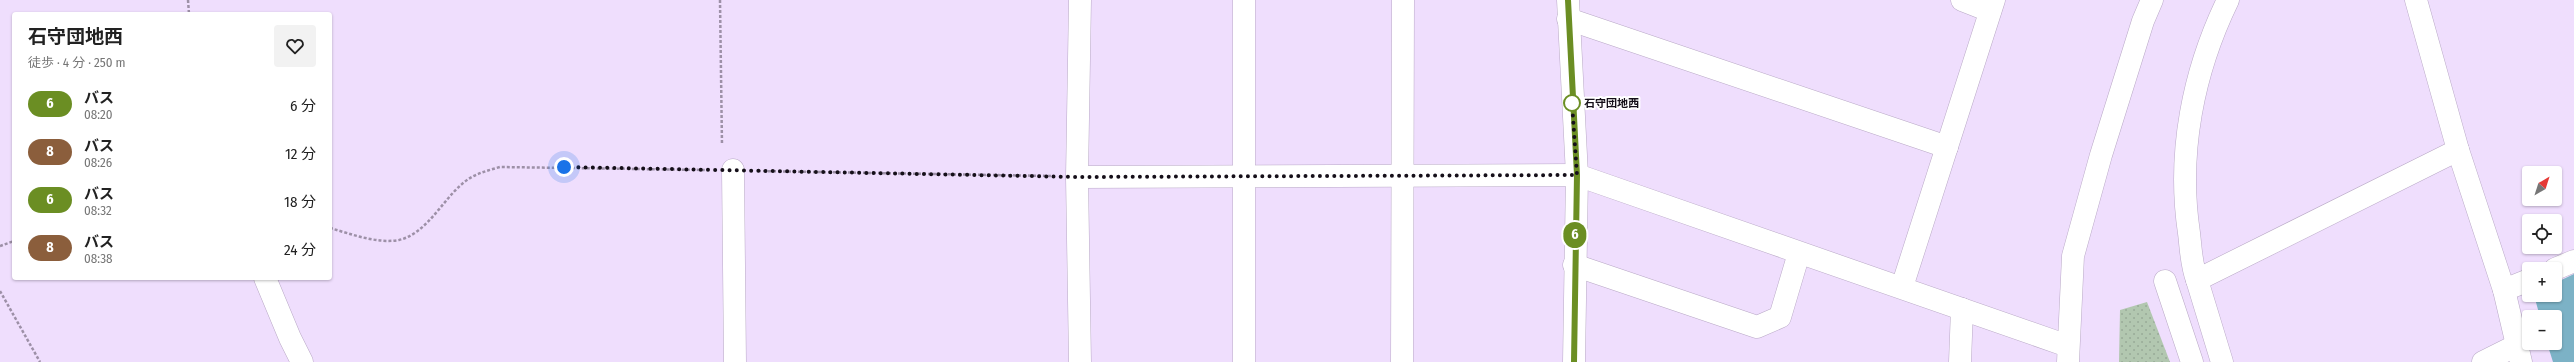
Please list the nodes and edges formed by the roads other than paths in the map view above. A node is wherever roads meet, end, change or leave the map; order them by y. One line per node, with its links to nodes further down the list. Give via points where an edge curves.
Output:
1 (1080, 0): 14 (street)
2 (1244, 0): 15 (street)
3 (1403, 0): 16 (street)
4 (1962, 0): 8 (street)
5 (2152, 0): 29 (street, via 2101,155 2074,256)
6 (2228, 0): 22 (street, via 2188,119 2184,174 2186,218 2190,260)
7 (2416, 0): 11 (street)
8 (1992, 5): 10 (street)
9 (1568, 9): 10 (street); 13 (street)
10 (1947, 147): 25 (street)
11 (2458, 150): 22 (street); 26 (street)
12 (728, 170): 31 (street)
13 (1577, 175): 16 (street); 17 (street); 19 (street)
14 (1077, 177): 15 (street); 32 (street)
15 (1244, 177): 16 (street); 33 (street)
16 (1403, 177): 34 (street)
17 (1799, 253): 19 (street, via 1780,317 1757,327); 25 (street)
18 (2574, 261): 20 (street)
19 (1574, 265): 35 (street)
20 (2562, 266)
21 (266, 280): 30 (street)
22 (2197, 280): 38 (street)
23 (2164, 281): 37 (street)
24 (2522, 283): 26 (street)
25 (1902, 287): 27 (street)
26 (2504, 290): 28 (street)
27 (1962, 309): 29 (street); 36 (street)
28 (2519, 353): 39 (street)
29 (2068, 354)
30 (302, 362)
31 (735, 362)
32 (1080, 362)
33 (1244, 362)
34 (1402, 362)
35 (1574, 362)
36 (1960, 362)
37 (2192, 362)
38 (2222, 362)
39 (2483, 362)

